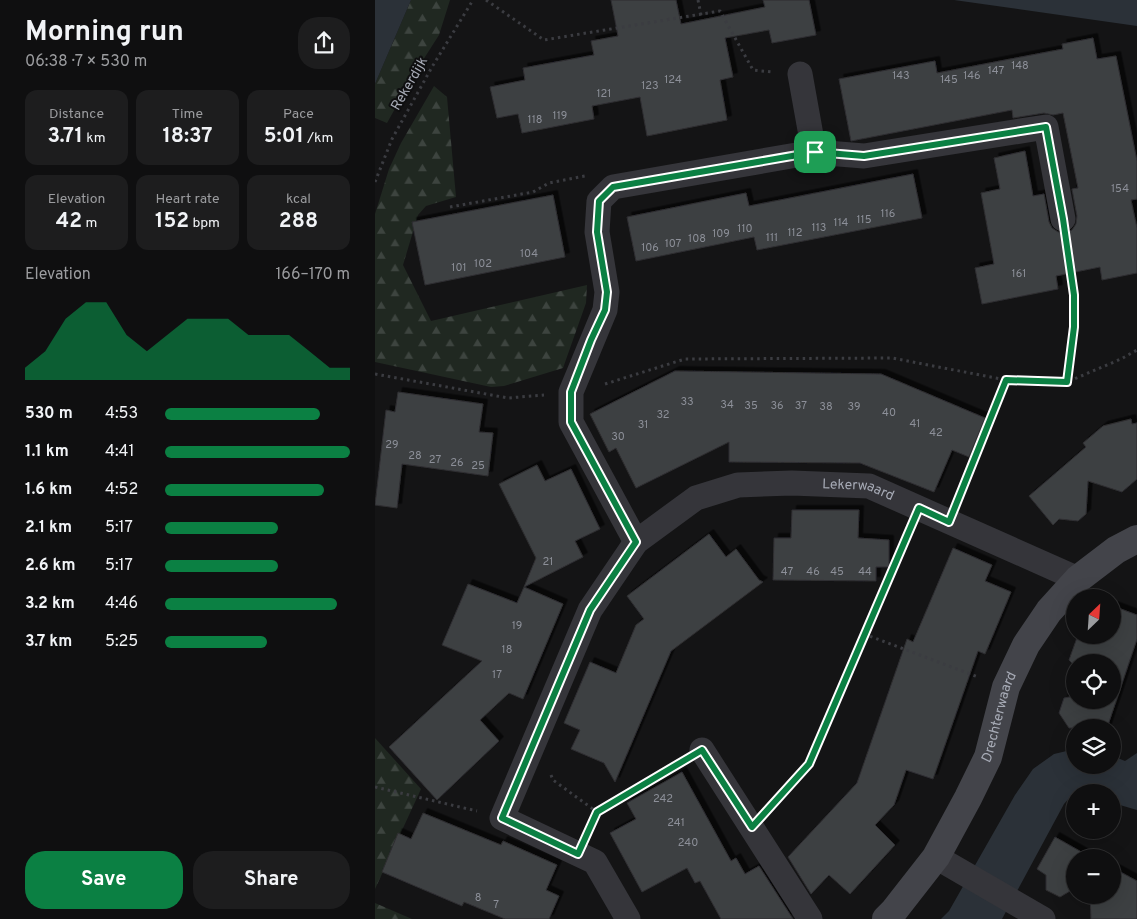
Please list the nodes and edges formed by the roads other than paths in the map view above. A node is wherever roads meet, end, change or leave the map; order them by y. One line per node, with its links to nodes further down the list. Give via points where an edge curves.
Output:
1 (801, 74): 2 (street)
2 (815, 152): 3 (street, via 864,156 1046,127); 5 (street, via 613,187 599,201 597,232 607,292 605,310 571,392 571,422)
3 (1063, 219)
4 (1137, 539): 6 (street, Drechterwaard, via 1116,550)
5 (636, 542): 6 (street, Lekerwaard, via 696,498 738,485 869,486); 10 (street, Lekerwaard, via 590,610 502,818 595,862)
6 (1078, 579): 8 (street, Drechterwaard, via 1049,611 1026,645 1006,687 988,757)
7 (702, 750): 11 (street)
8 (948, 864): 9 (street); 12 (street, Drechterwaard)
9 (1032, 915)
10 (628, 919)
11 (810, 919)
12 (886, 919)

